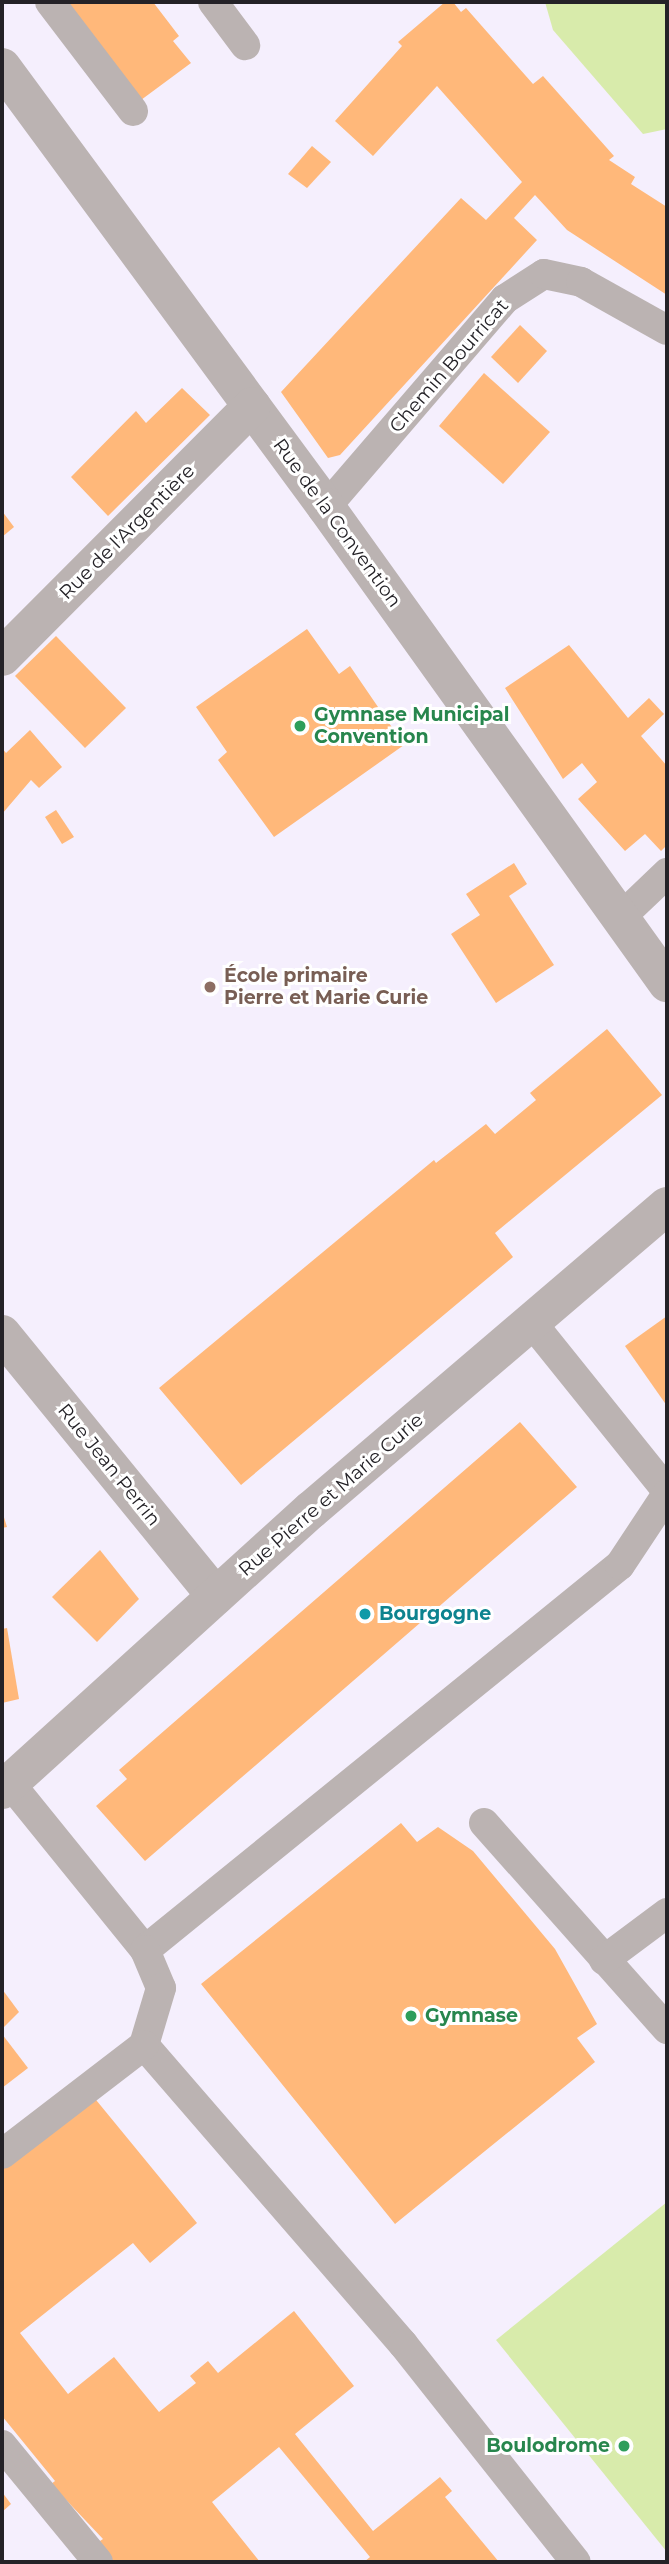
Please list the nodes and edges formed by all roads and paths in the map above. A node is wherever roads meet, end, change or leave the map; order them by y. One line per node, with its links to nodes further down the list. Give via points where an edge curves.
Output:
1 (50, 2): 5 (lane)
2 (213, 2): 3 (lane)
3 (245, 45)
4 (2, 67): 7 (street, Rue de la Convention)
5 (133, 111)
6 (667, 330): 8 (lane, Chemin Bourricat, via 581,282 544,274 505,299)
7 (253, 406): 8 (street, Rue de la Convention); 9 (street, Rue de l'Argentière)
8 (326, 507): 11 (street, Rue de la Convention)
9 (2, 657)
10 (667, 873): 11 (lane)
11 (621, 917): 12 (street, Rue de la Convention)
12 (664, 972)
13 (667, 1206): 14 (street, Rue Pierre et Marie Curie)
14 (532, 1323): 16 (lane); 17 (street, Rue Pierre et Marie Curie)
15 (2, 1334): 17 (street, Rue Jean Perrin)
16 (667, 1493): 21 (lane, via 620,1565)
17 (216, 1596): 18 (street, Rue Pierre et Marie Curie)
18 (6, 1786): 21 (lane)
19 (484, 1823): 22 (lane)
20 (667, 1913): 22 (lane)
21 (145, 1950): 24 (lane, via 161,1988)
22 (604, 1960): 23 (lane)
23 (667, 2029)
24 (144, 2045): 25 (lane); 28 (lane, via 403,2344)
25 (2, 2154)
26 (2, 2445): 27 (lane)
27 (98, 2562)
28 (576, 2562)

